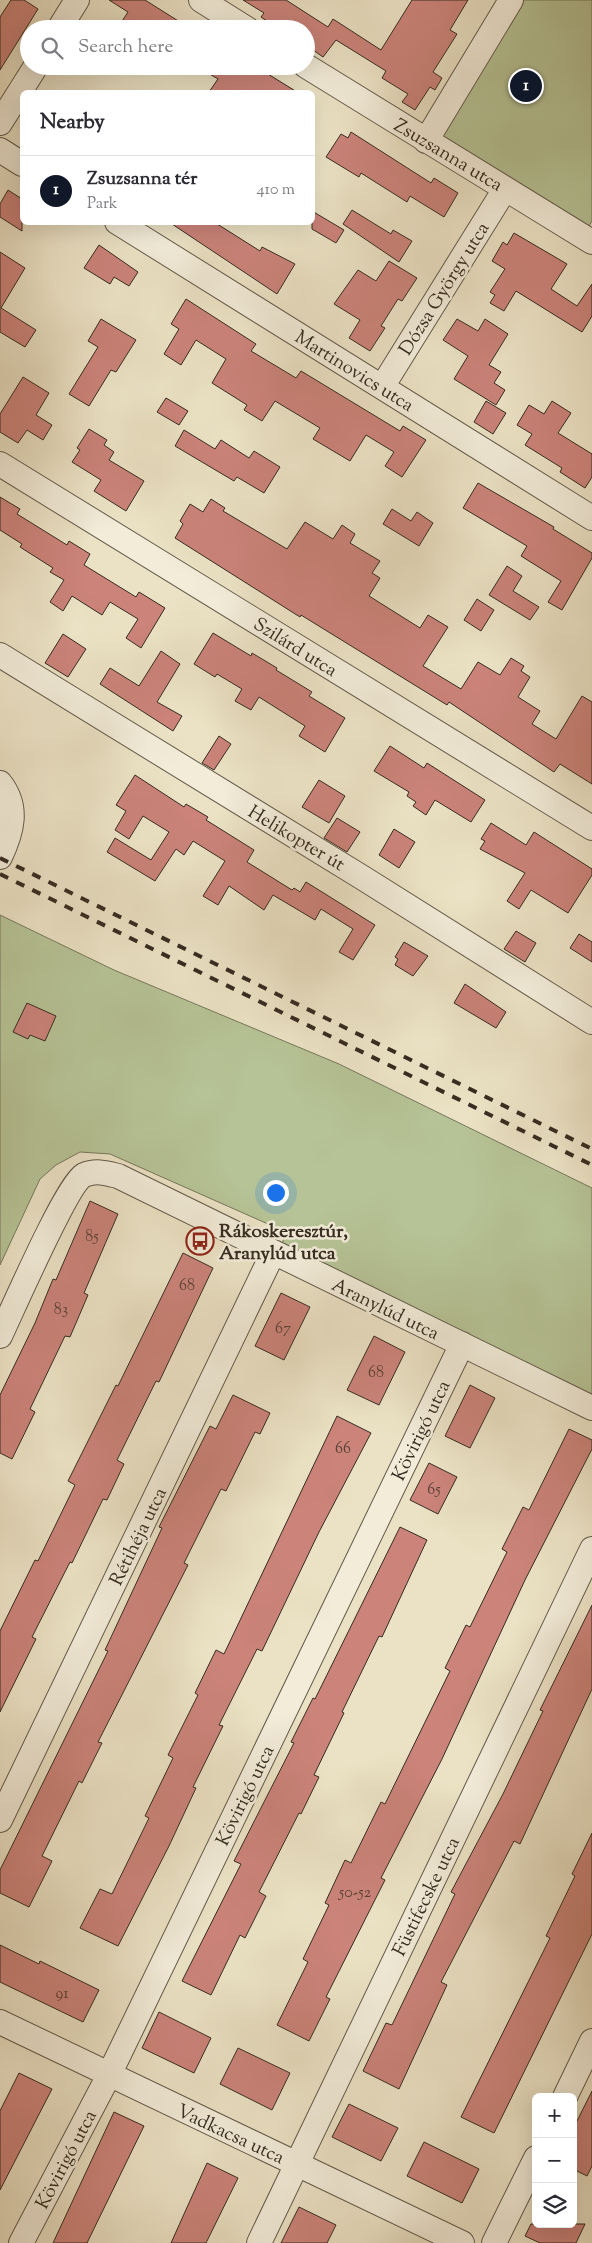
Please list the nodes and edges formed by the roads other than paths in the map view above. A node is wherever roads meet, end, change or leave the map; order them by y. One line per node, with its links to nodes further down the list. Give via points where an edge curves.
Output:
1 (77, 0): 4 (street)
2 (200, 0): 5 (street)
3 (511, 0): 9 (street)
4 (65, 20)
5 (232, 20)
6 (315, 72): 9 (street, Zsuzsanna utca)
7 (30, 75): 8 (street)
8 (3, 114)
9 (426, 141): 12 (street, Zsuzsanna utca)
10 (0, 150): 11 (street)
11 (20, 163)
12 (505, 188): 14 (street, Zsuzsanna utca); 15 (street, Dózsa György utca)
13 (122, 225): 15 (street, Martinovics utca)
14 (589, 233)
15 (382, 387): 17 (street, Martinovics utca)
16 (0, 464): 20 (street, Szilárd utca)
17 (592, 518)
18 (0, 656): 22 (street, Helikopter út)
19 (0, 783): 21 (street, via 11,806 12,821)
20 (592, 828)
21 (5, 847)
22 (592, 1022)
23 (273, 1252): 24 (street, Aranylúd utca, via 118,1176 98,1171 83,1176 66,1198); 25 (street, Aranylúd utca); 28 (street, Rétihéja utca)
24 (0, 1336)
25 (462, 1344): 26 (street, Aranylúd utca); 31 (street, Kövirigó utca)
26 (592, 1408)
27 (592, 1548): 33 (street, Füstifecske utca)
28 (0, 1820)
29 (0, 2022): 31 (street, Vadkacsa utca)
30 (592, 2041): 32 (street)
31 (110, 2075): 33 (street, Vadkacsa utca); 35 (street, Kövirigó utca)
32 (567, 2093)
33 (297, 2164): 36 (street, Füstifecske utca); 37 (street, Vadkacsa utca)
34 (532, 2166): 38 (street)
35 (21, 2243)
36 (259, 2243)
37 (462, 2243)
38 (494, 2243)

